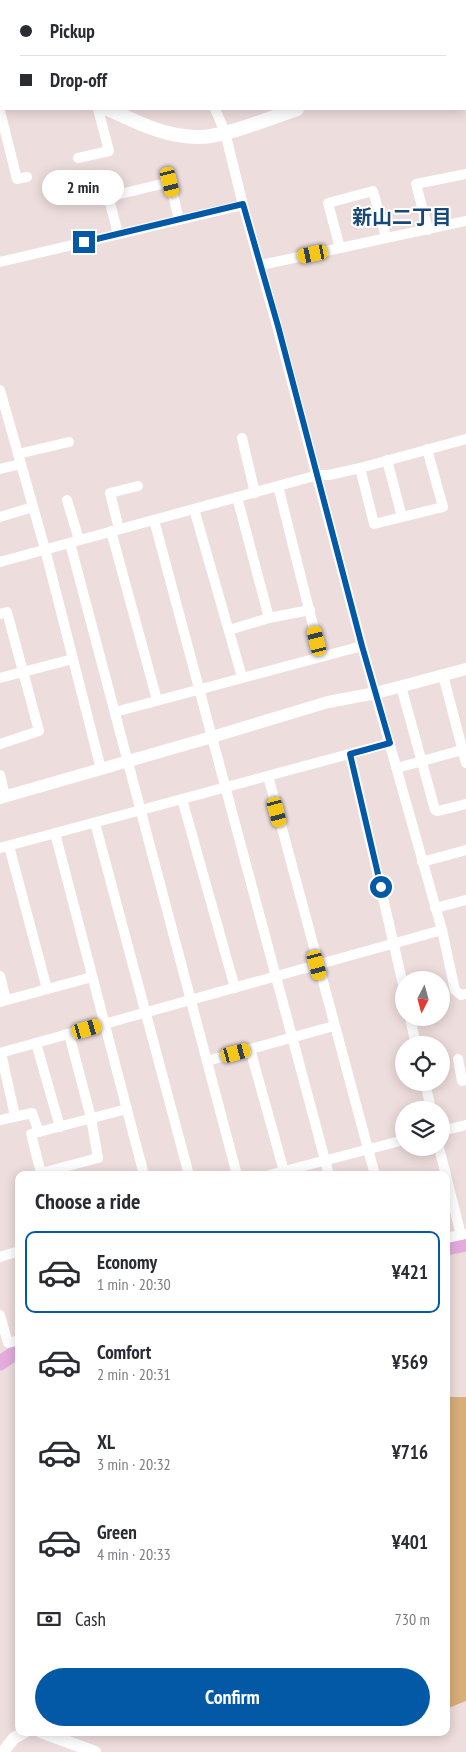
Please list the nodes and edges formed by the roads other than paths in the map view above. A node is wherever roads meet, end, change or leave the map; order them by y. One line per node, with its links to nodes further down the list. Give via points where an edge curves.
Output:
1 (98, 110): 7 (street, via 109,151)
2 (110, 110): 6 (main road, via 153,129 177,135 201,137)
3 (215, 110): 6 (street)
4 (294, 110): 6 (main road)
5 (0, 111): 9 (street, via 17,178)
6 (225, 132): 10 (street)
7 (78, 158)
8 (466, 174): 13 (street, via 416,184)
9 (28, 177)
10 (243, 204): 11 (street); 18 (street)
11 (179, 220): 14 (street); 14 (street, via 170,182 112,196 110,203)
12 (466, 221): 13 (street)
13 (428, 230): 15 (street)
14 (118, 234): 17 (street)
15 (386, 237): 16 (street); 16 (street, via 373,191 328,203)
16 (340, 248): 18 (street)
17 (0, 262)
18 (260, 265): 28 (street)
19 (0, 392): 24 (street)
20 (242, 438): 31 (street)
21 (466, 439): 23 (street)
22 (69, 442): 24 (street)
23 (427, 449): 25 (street); 37 (street, via 443,507)
24 (20, 459): 27 (street); 34 (street)
25 (387, 460): 26 (street); 37 (street)
26 (360, 468): 28 (street); 37 (street, via 374,524)
27 (0, 469)
28 (318, 475): 30 (street); 47 (street)
29 (138, 486): 39 (street, via 110,493)
30 (278, 486): 31 (street); 43 (street)
31 (255, 492): 32 (street)
32 (237, 497): 35 (street); 45 (street)
33 (67, 500): 40 (street)
34 (33, 507): 36 (street); 41 (street)
35 (194, 509): 38 (street); 46 (street)
36 (0, 517)
37 (402, 517)
38 (154, 520): 39 (street); 56 (street)
39 (115, 530): 40 (street); 58 (street)
40 (74, 542): 41 (street); 59 (street)
41 (45, 550): 42 (street); 49 (street)
42 (0, 562)
43 (310, 610): 45 (street); 48 (street)
44 (0, 614): 51 (street, via 7,612)
45 (269, 618): 46 (street)
46 (229, 630): 53 (street)
47 (362, 646): 48 (street); 57 (street)
48 (321, 657): 53 (street)
49 (73, 659): 51 (street); 69 (street)
50 (466, 669): 52 (street)
51 (23, 672): 54 (street); 62 (street, via 39,731)
52 (443, 675): 55 (street); 63 (street)
53 (242, 677): 56 (street)
54 (0, 678)
55 (401, 686): 57 (street); 66 (street)
56 (200, 688): 58 (street); 60 (street)
57 (376, 693): 60 (street, via 328,702); 61 (street)
58 (157, 700): 59 (street)
59 (115, 712): 65 (street)
60 (212, 737): 65 (street); 72 (street)
61 (390, 743): 64 (street); 68 (street)
62 (0, 744)
63 (462, 750): 66 (street); 67 (street)
64 (350, 754): 71 (street); 85 (street)
65 (128, 762): 69 (street); 76 (street)
66 (422, 762): 68 (street); 75 (street, via 435,810)
67 (466, 763)
68 (397, 768): 81 (street)
69 (101, 769): 73 (street)
70 (0, 774): 73 (street)
71 (268, 776): 72 (street); 86 (street)
72 (226, 788): 74 (street); 89 (street)
73 (2, 797)
74 (182, 799): 76 (street); 91 (street)
75 (466, 804)
76 (140, 811): 77 (street); 94 (street)
77 (95, 823): 78 (street); 96 (street)
78 (55, 833): 79 (street); 90 (street)
79 (4, 847): 92 (street)
80 (466, 850): 81 (street)
81 (422, 862): 83 (street)
82 (466, 900): 83 (street)
83 (435, 908): 84 (street)
84 (442, 930): 85 (street); 93 (street, via 455,990 461,995)
85 (394, 944): 86 (street); 87 (street)
86 (317, 965): 89 (street); 98 (street)
87 (400, 971)
88 (0, 976): 95 (street)
89 (275, 977): 91 (street); 100 (street)
90 (92, 978): 92 (street); 97 (street)
91 (235, 988): 94 (street)
92 (48, 989): 95 (street)
93 (466, 994)
94 (191, 1000): 96 (street); 105 (street)
95 (3, 1001)
96 (145, 1013): 97 (street); 122 (street)
97 (104, 1024): 99 (street); 107 (street)
98 (334, 1026): 100 (street); 116 (street)
99 (69, 1034): 101 (street); 109 (street)
100 (292, 1038): 102 (street); 118 (street)
101 (36, 1044): 103 (street); 112 (street)
102 (250, 1049): 105 (street); 124 (street)
103 (0, 1053): 108 (street)
104 (458, 1059): 106 (street, via 462,1081)
105 (207, 1061): 123 (street)
106 (466, 1080)
107 (127, 1109): 109 (street); 121 (street)
108 (14, 1116): 110 (street); 114 (street, via 32,1113)
109 (91, 1118): 112 (street); 120 (street, via 98,1158)
110 (0, 1120)
111 (466, 1125): 113 (street)
112 (60, 1126): 114 (street)
113 (450, 1129)
114 (39, 1132): 119 (street, via 30,1134)
115 (395, 1142): 116 (street)
116 (368, 1150): 118 (street); 127 (street)
117 (441, 1156): 128 (street)
118 (325, 1160): 125 (street); 126 (street)
119 (40, 1171)
120 (49, 1171)
121 (143, 1171)
122 (188, 1171)
123 (236, 1171)
124 (284, 1171)
125 (291, 1171)
126 (328, 1171)
127 (374, 1171)
128 (445, 1171)
129 (450, 1188): 130 (street)
130 (464, 1234): 131 (street)
131 (450, 1237)
132 (15, 1252): 133 (street)
133 (0, 1257)
134 (0, 1315): 135 (street, via 8,1343)
135 (15, 1341)
136 (17, 1736): 138 (street)
137 (52, 1736): 139 (street)
138 (3, 1752)
139 (95, 1752)

